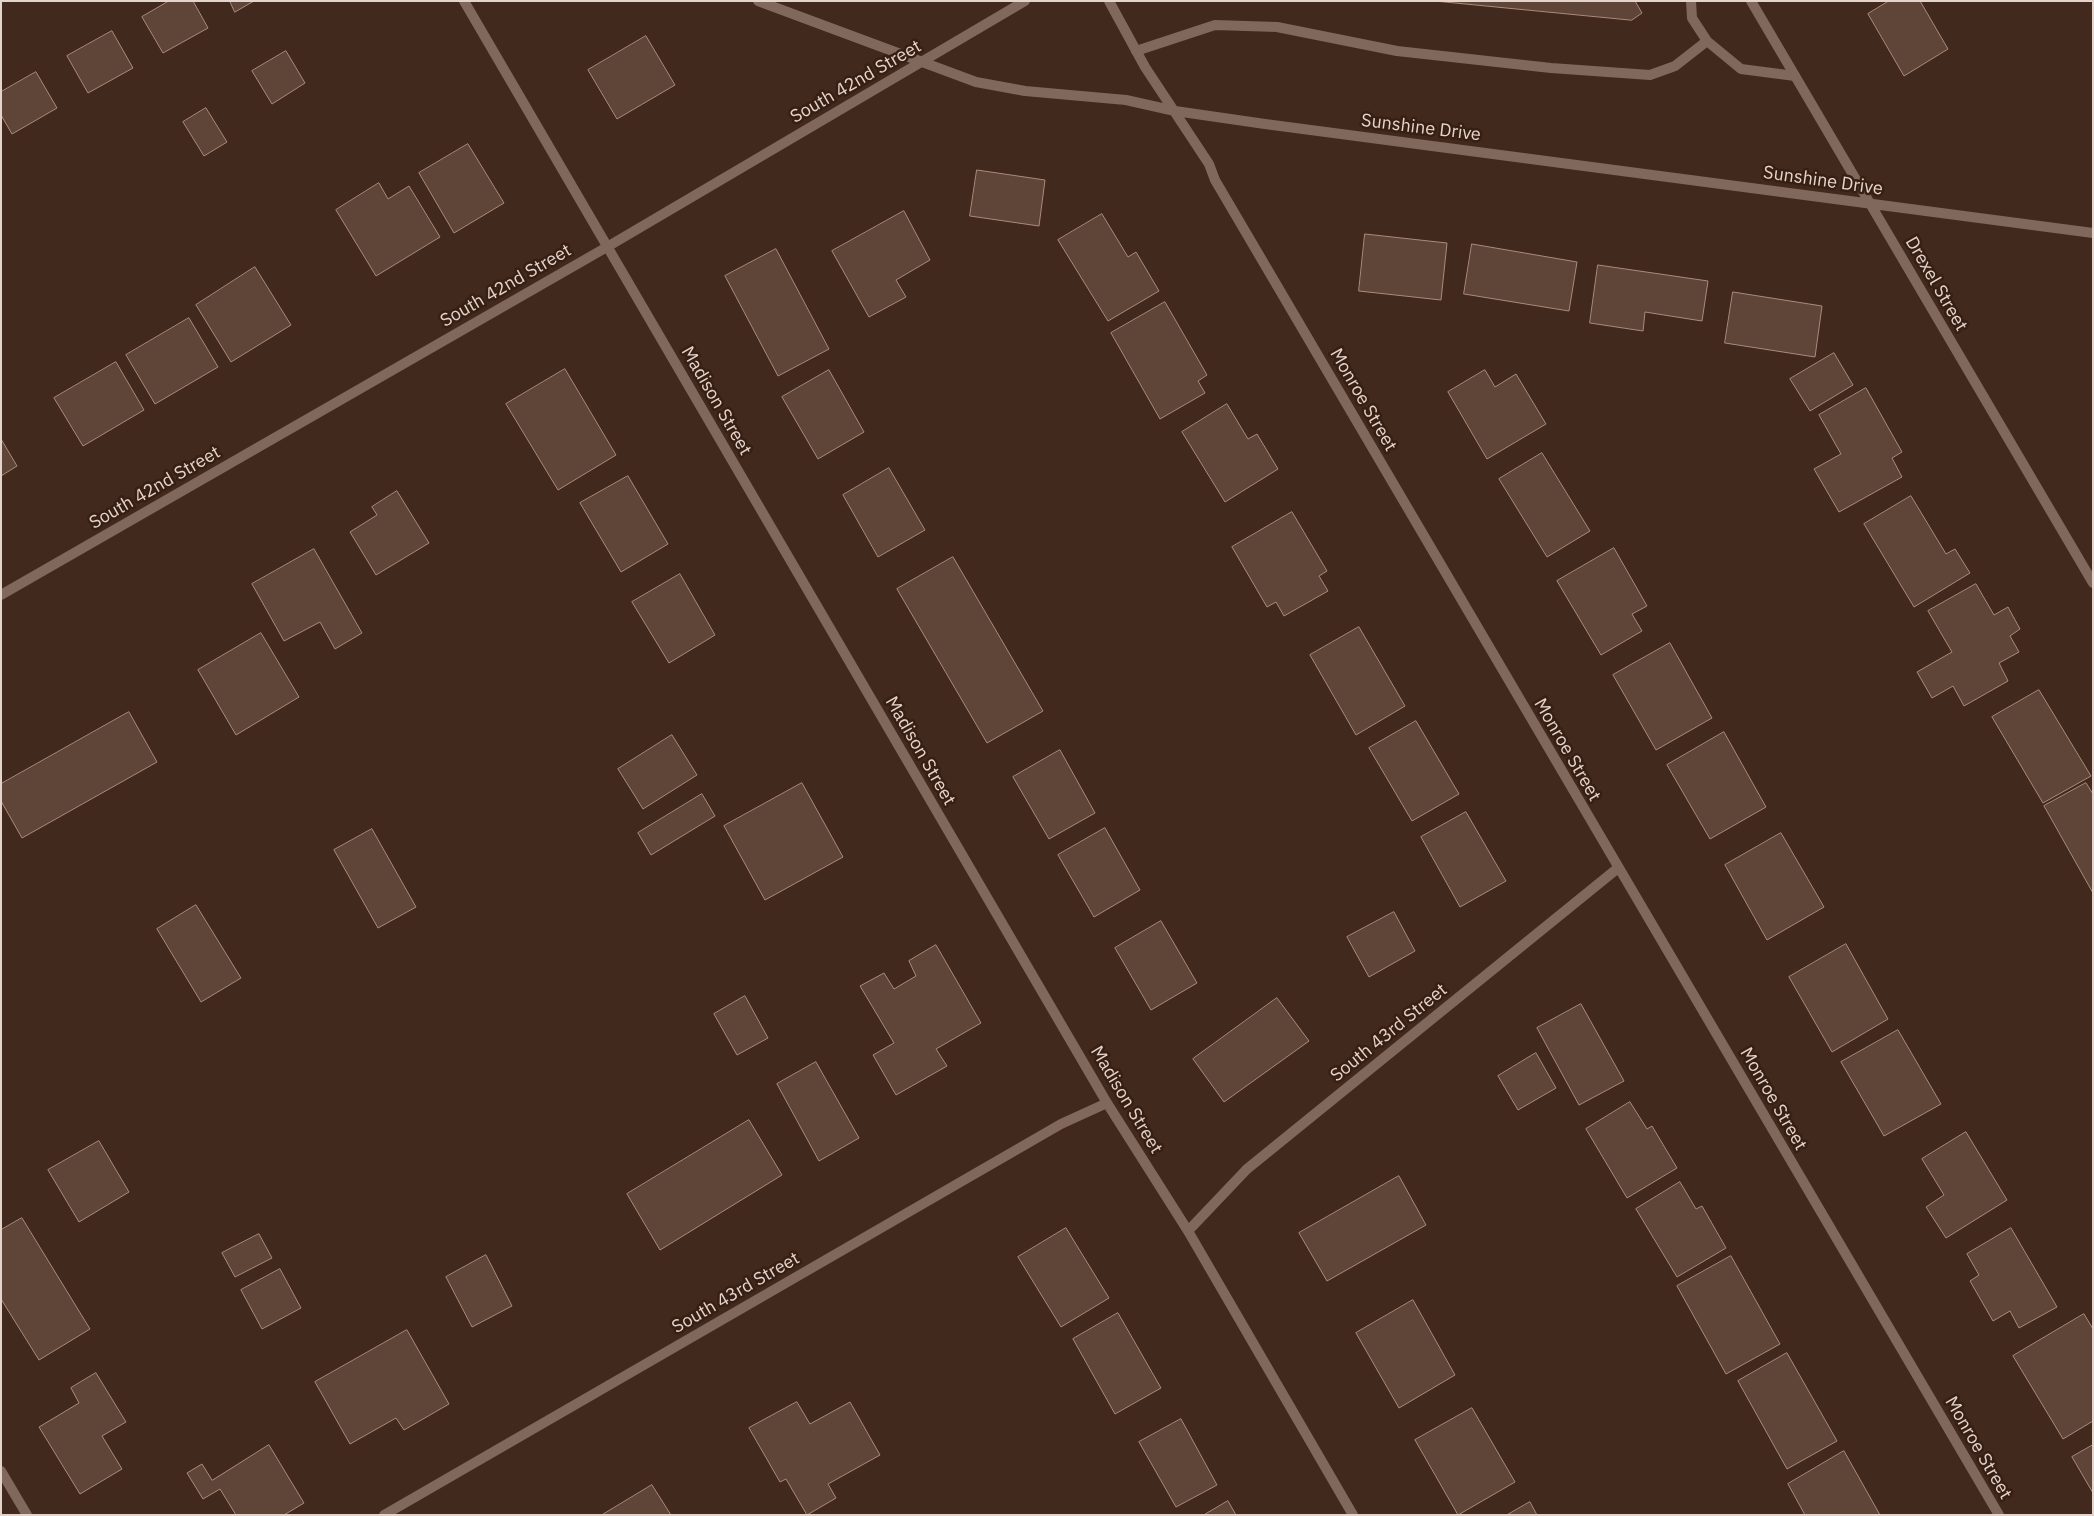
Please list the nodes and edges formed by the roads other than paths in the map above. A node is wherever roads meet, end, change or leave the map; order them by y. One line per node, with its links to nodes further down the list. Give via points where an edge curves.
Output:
1 (464, 1): 14 (street, Madison Street)
2 (758, 1): 9 (street, Sunshine Drive)
3 (1026, 1): 9 (street, South 42nd Street)
4 (1109, 1): 8 (street, Monroe Street)
5 (1691, 1): 7 (street, via 1692,18)
6 (1751, 1): 10 (street, Drexel Street)
7 (1707, 41): 8 (street, via 1675,66 1650,75 1397,51 1277,27 1215,25); 10 (street, via 1741,69)
8 (1136, 51): 11 (street, Monroe Street)
9 (922, 63): 11 (street, Sunshine Drive, via 976,82 1025,91 1126,100); 14 (street, South 42nd Street)
10 (1795, 76): 12 (street, Drexel Street)
11 (1174, 111): 12 (street, Sunshine Drive); 17 (street, Monroe Street, via 1209,164 1220,189)
12 (1870, 203): 13 (street, Sunshine Drive); 15 (street, Drexel Street)
13 (2093, 233)
14 (607, 247): 16 (street, South 42nd Street); 18 (street, Madison Street)
15 (2093, 582)
16 (1, 595)
17 (1618, 868): 19 (street, South 43rd Street, via 1247,1168); 24 (street, Monroe Street)
18 (1107, 1102): 19 (street, Madison Street); 22 (street, South 43rd Street, via 1061,1124)
19 (1188, 1231): 23 (street, Madison Street)
20 (1, 1471): 21 (street)
21 (26, 1515)
22 (384, 1515)
23 (1353, 1515)
24 (1998, 1515)

